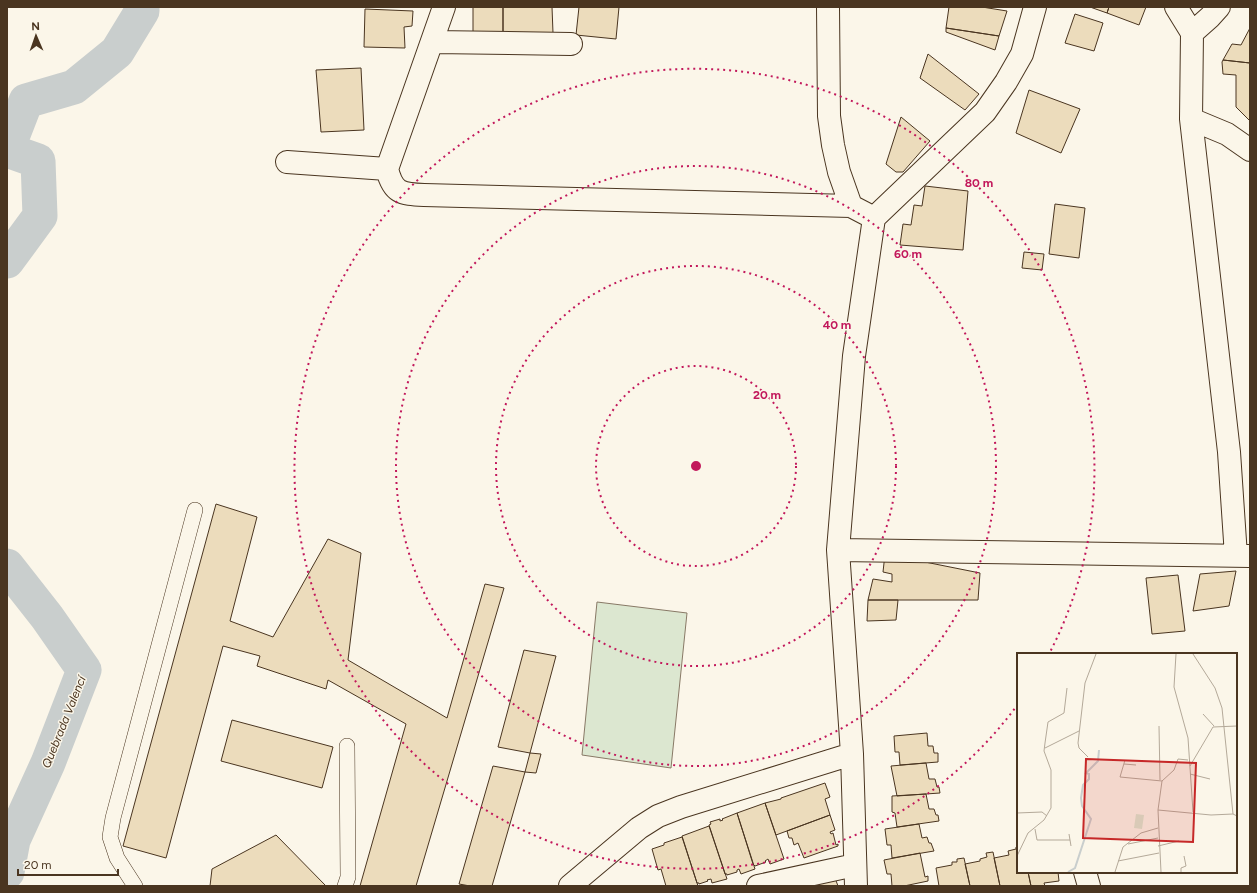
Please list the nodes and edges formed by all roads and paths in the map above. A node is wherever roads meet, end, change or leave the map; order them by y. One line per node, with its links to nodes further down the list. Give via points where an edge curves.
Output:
1 (444, 7): 7 (street)
2 (828, 7): 13 (street, via 829,116 832,144)
3 (1035, 7): 14 (street, via 1022,54 985,112)
4 (1176, 7): 6 (street)
5 (1219, 7): 6 (street)
6 (1192, 33): 9 (street)
7 (433, 42): 8 (street); 12 (street)
8 (571, 44)
9 (1191, 119): 10 (street, via 1227,134); 17 (street)
10 (1250, 150)
11 (287, 162): 12 (street)
12 (387, 169): 13 (street, via 390,181 397,190 410,195)
13 (851, 206): 14 (street)
14 (874, 218): 16 (street, via 854,356)
15 (195, 510): 22 (lane, via 113,818 110,837 117,858)
16 (838, 550): 17 (street); 19 (street)
17 (1243, 556)
18 (347, 746): 23 (lane, via 348,877)
19 (852, 754): 20 (street); 24 (street, via 658,816 639,828)
20 (855, 865): 25 (street); 26 (street)
21 (1085, 873): 27 (street)
22 (135, 886)
23 (345, 886)
24 (570, 886)
25 (758, 886)
26 (856, 886)
27 (1089, 886)

